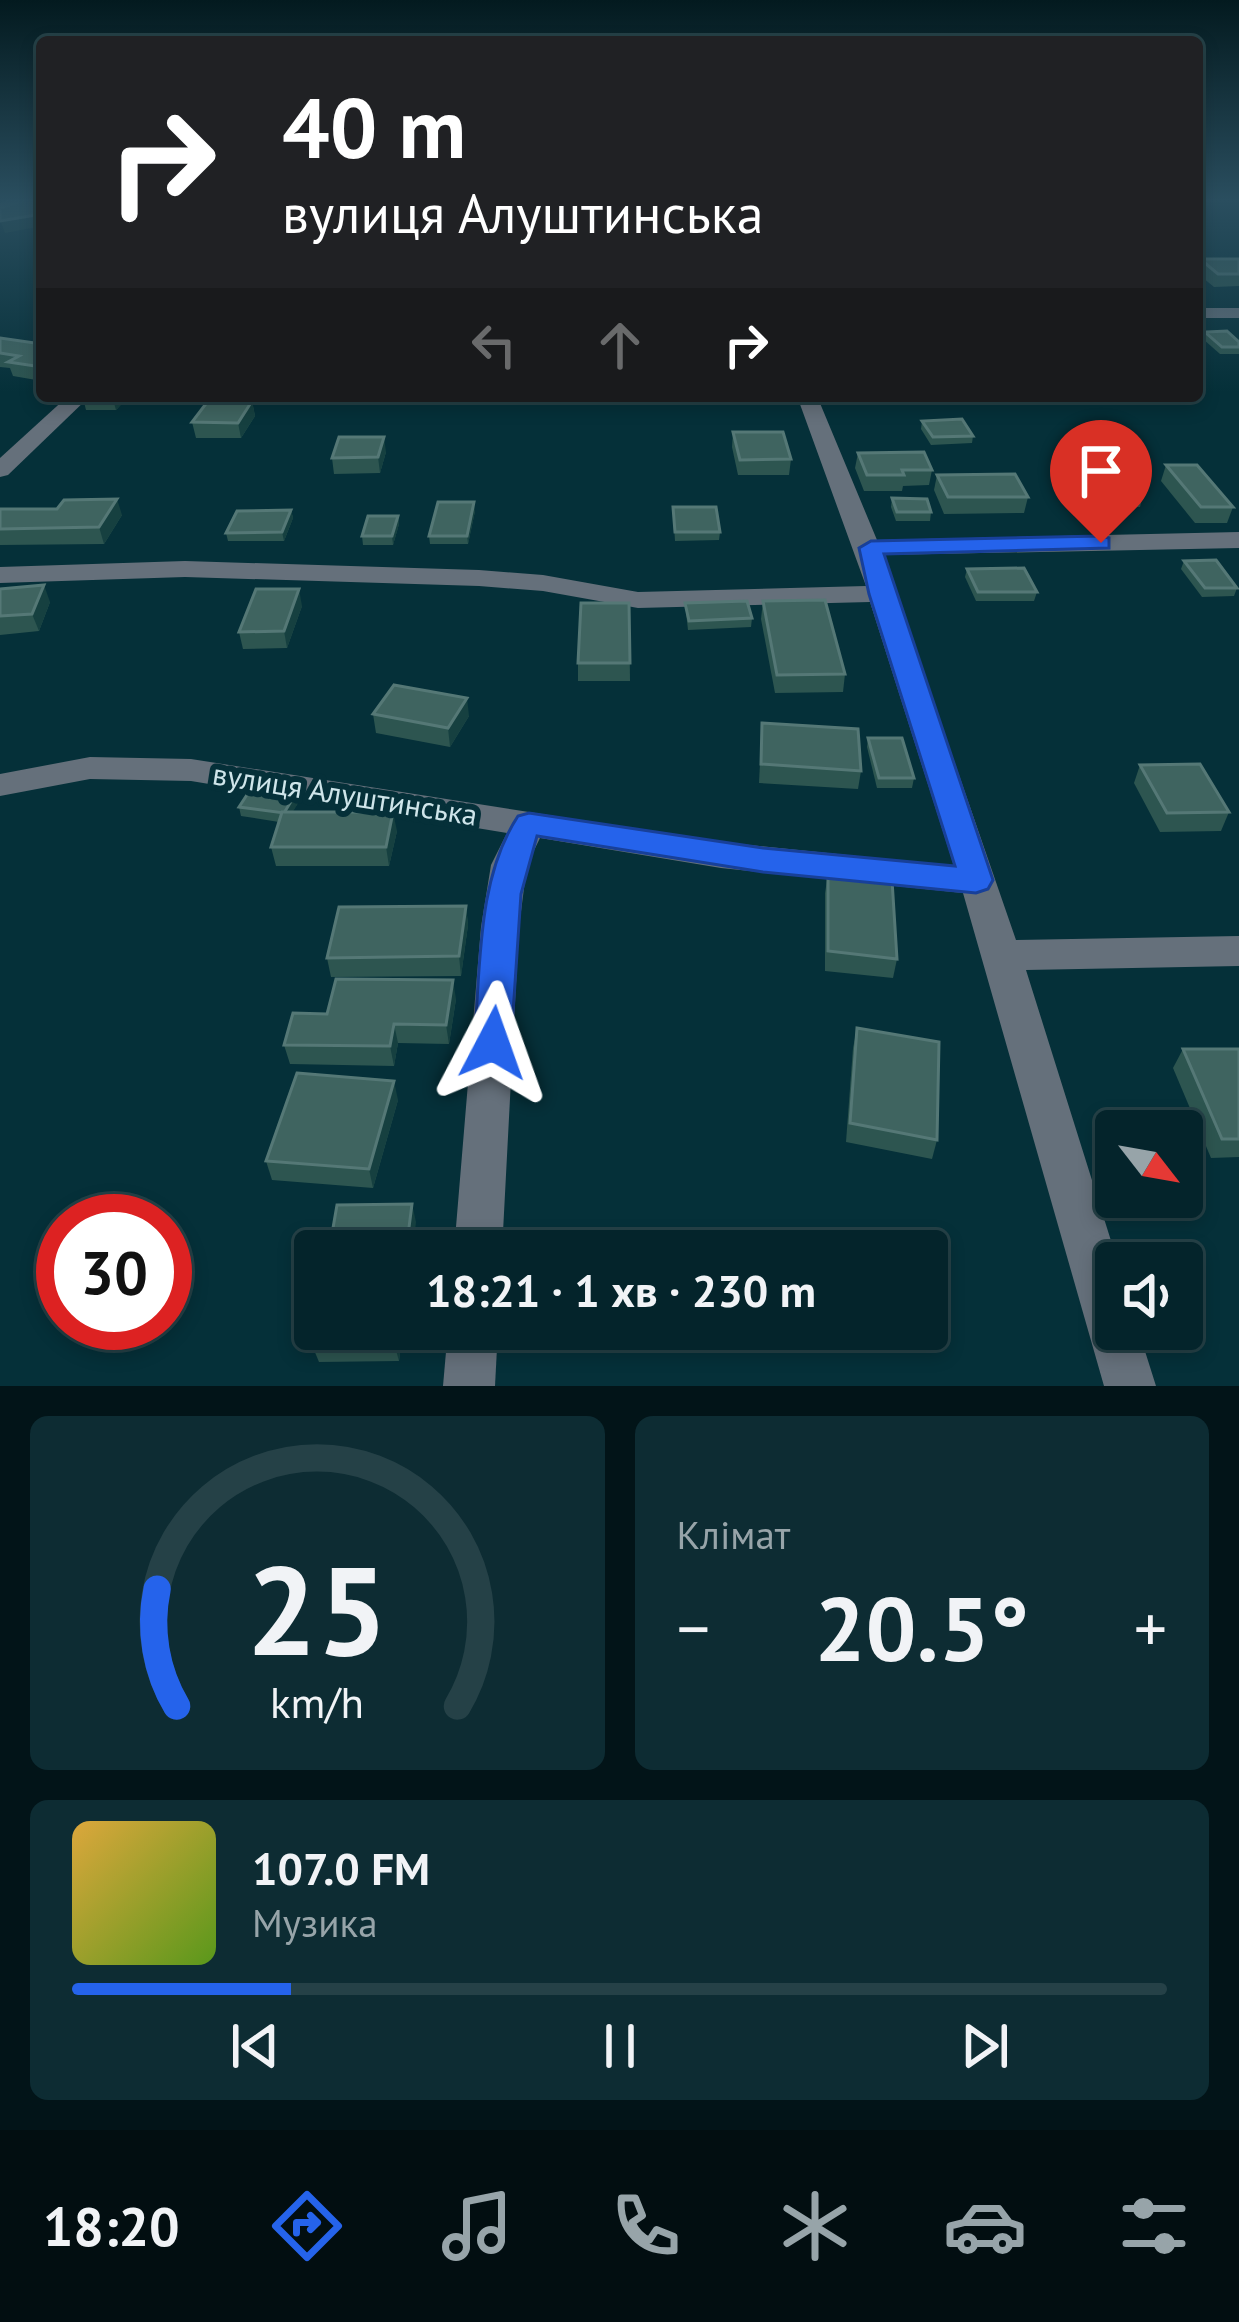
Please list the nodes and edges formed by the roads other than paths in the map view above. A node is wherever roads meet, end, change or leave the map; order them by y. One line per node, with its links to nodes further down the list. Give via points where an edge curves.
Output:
1 (1203, 313): 2 (street)
2 (1239, 313)
3 (74, 402): 5 (street)
4 (809, 402): 7 (street, via 852,519)
5 (0, 470)
6 (1239, 540): 7 (street)
7 (871, 548): 9 (street)
8 (0, 574): 9 (street, via 184,569 479,578 638,600)
9 (881, 594): 12 (street)
10 (0, 784): 11 (street, вулиця Алуштинська, via 146,766)
11 (529, 824): 12 (street, вулиця Алуштинська, via 763,860); 15 (street, via 509,865 500,926)
12 (976, 880): 14 (street)
13 (1239, 951): 14 (street)
14 (1002, 955): 18 (street)
15 (479, 1230)
16 (472, 1350): 17 (street)
17 (469, 1386)
18 (1130, 1386)

